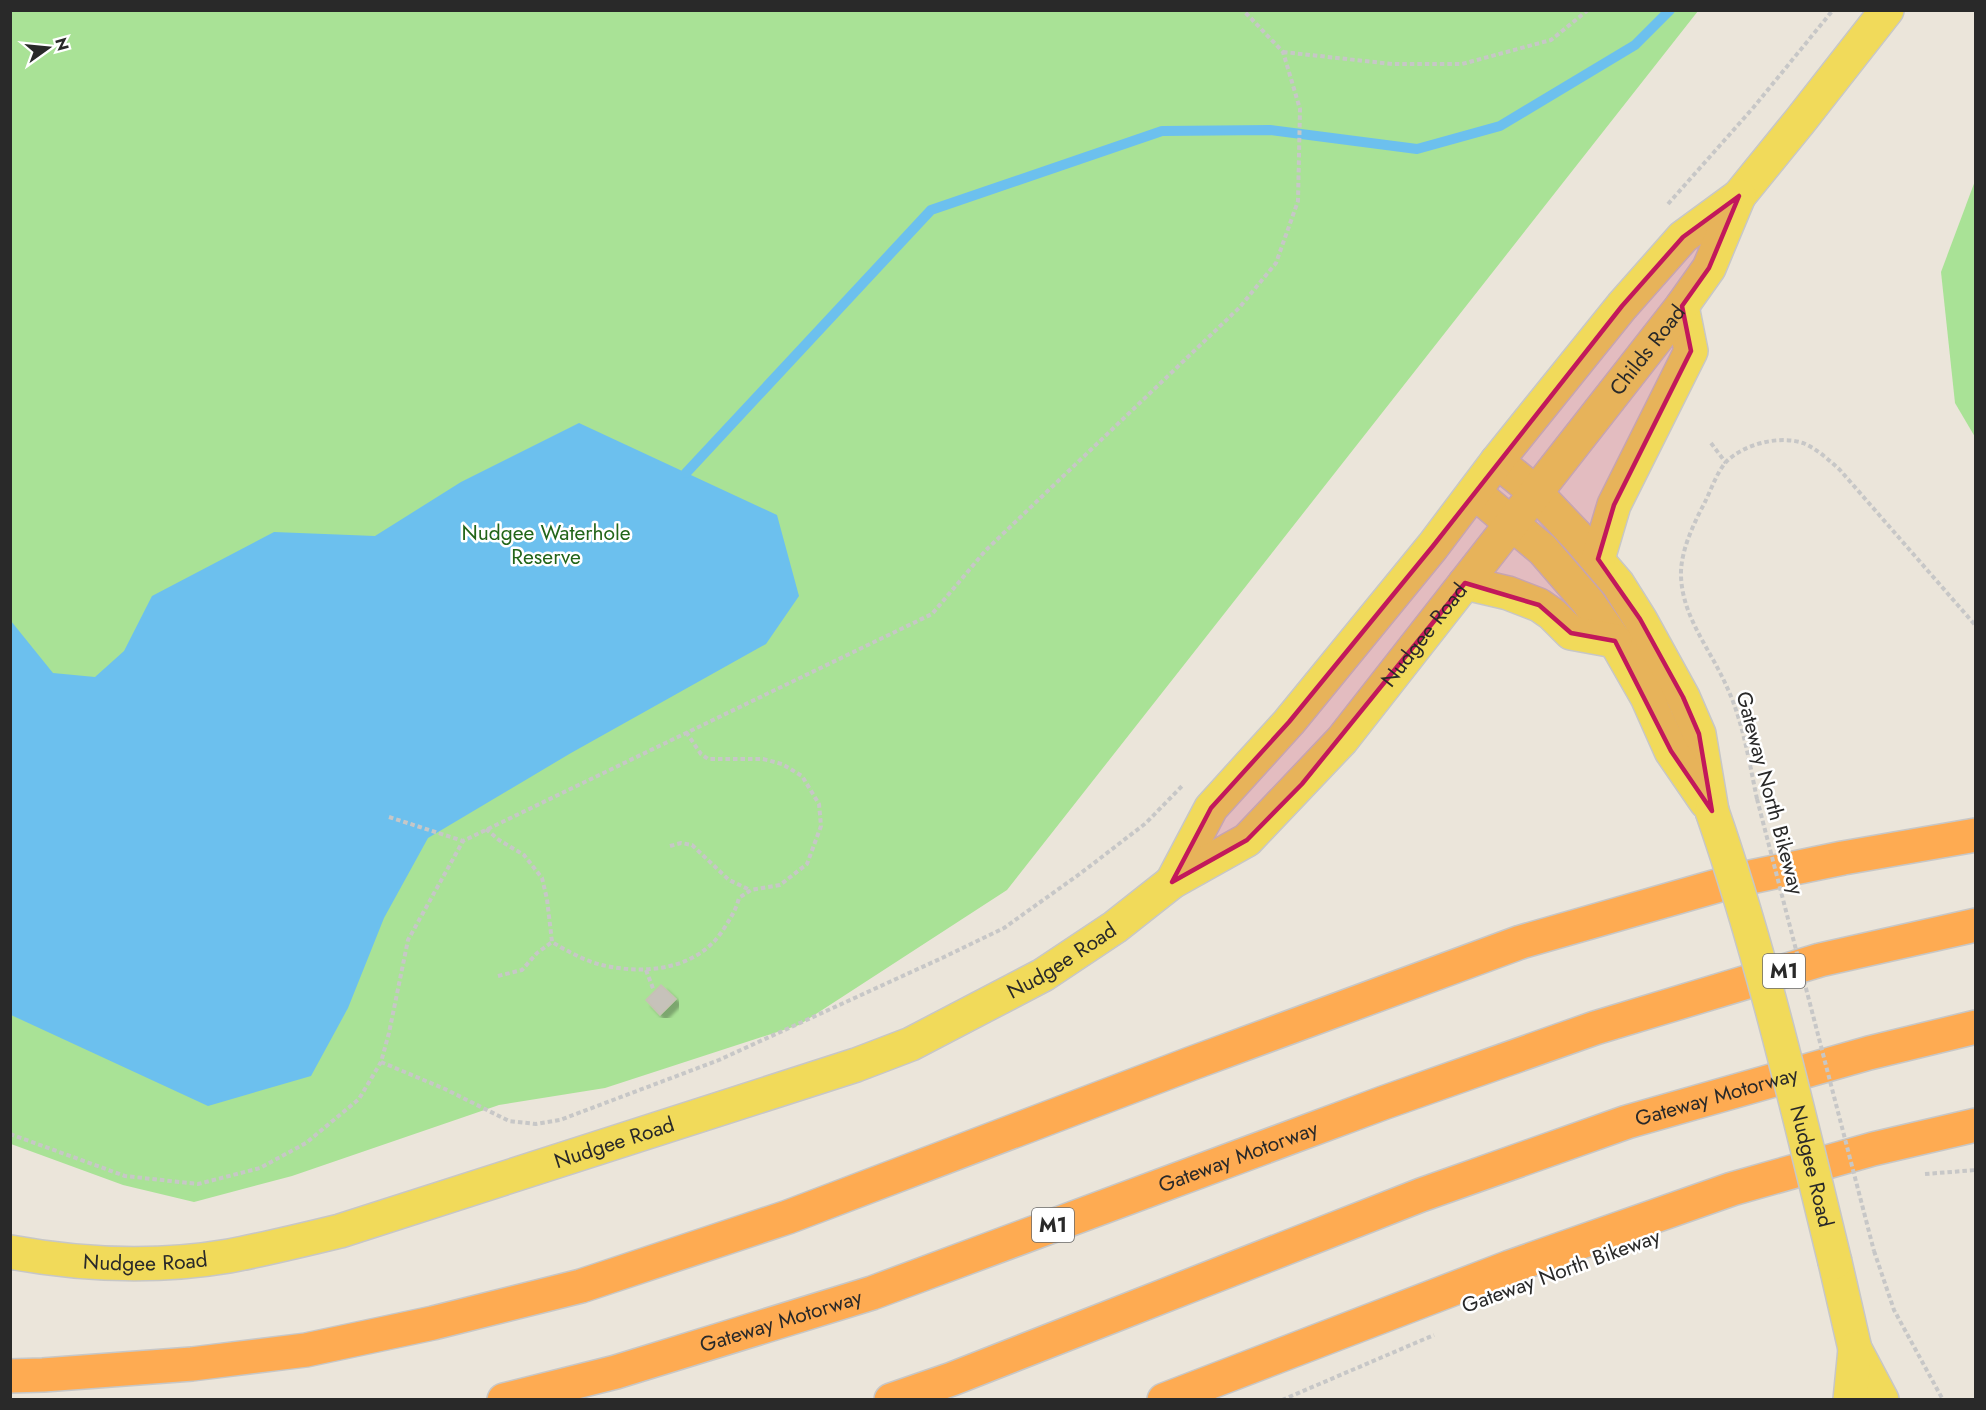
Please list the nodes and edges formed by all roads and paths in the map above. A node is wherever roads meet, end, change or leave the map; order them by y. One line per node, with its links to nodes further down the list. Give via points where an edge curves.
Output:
1 (1243, 10): 5 (path)
2 (1588, 10): 5 (path, via 1551,40 1462,64 1392,64)
3 (1833, 10): 7 (path)
4 (1887, 10): 6 (main road, Childs Road)
5 (1283, 52): 19 (path, via 1300,109 1298,201 1276,263 1239,308 986,550 932,614)
6 (1739, 196): 8 (main road, Childs Road, via 1709,268); 10 (main road, Childs Road, via 1683,237)
7 (1662, 211)
8 (1682, 306): 13 (main road, Childs Road); 15 (main road, via 1691,351 1614,505)
9 (1711, 443): 11 (path)
10 (1497, 461): 12 (main road, Nudgee Road); 13 (main road, Nudgee Road)
11 (1726, 463): 17 (path, Gateway North Bikeway, via 1743,450 1776,440 1815,449 1840,470); 52 (path, Gateway North Bikeway, bridge, via 1684,551 1681,571 1687,611 1734,704 1874,1251 1894,1310)
12 (1474, 492): 14 (main road, Nudgee Road); 27 (main road, Nudgee Road, via 1289,722 1211,808)
13 (1536, 493): 14 (main road, Nudgee Road); 15 (main road, Nudgee Road)
14 (1513, 523): 16 (main road, Nudgee Road); 18 (main road, Nudgee Road, via 1543,550)
15 (1598, 559): 21 (main road, Nudgee Road, via 1640,619 1700,734)
16 (1465, 584): 18 (main road, via 1508,593 1539,605 1571,633); 27 (main road, Nudgee Road, via 1369,707 1247,840)
17 (1976, 626)
18 (1615, 640): 21 (main road, Nudgee Road, via 1671,751)
19 (686, 732): 23 (path); 28 (path, via 708,759 763,759 782,765 802,776 819,804 821,826 807,864 780,885)
20 (1186, 782): 35 (path, via 1146,823 1004,928 719,1060 560,1120 536,1124 509,1121)
21 (1712, 811): 44 (main road, Nudgee Road, bridge, via 1740,894)
22 (389, 817): 25 (path)
23 (486, 829): 25 (path); 30 (path, via 524,855 542,878)
24 (1976, 835): 45 (highway, via 1741,879 1521,942 788,1217 581,1286 306,1350 192,1364)
25 (463, 841): 35 (path, via 408,940)
26 (670, 846): 28 (path, via 692,845 729,880)
27 (1172, 882): 42 (main road, Nudgee Road, via 1115,927 1043,975 911,1044 454,1196 340,1231 217,1257 129,1263)
28 (751, 890): 31 (path, via 739,898 715,943 672,967)
29 (1976, 926): 46 (highway, Gateway Motorway / M1, via 1820,960 1595,1028 872,1293 616,1372)
30 (552, 942): 31 (path, via 602,965); 32 (path, via 522,970)
31 (646, 970): 33 (path)
32 (498, 976)
33 (654, 991)
34 (1976, 1027): 47 (highway, Gateway Motorway, via 1869,1053 1627,1122 1421,1195)
35 (381, 1062): 37 (path, via 359,1099 306,1143 260,1168 198,1184 125,1176)
36 (1976, 1125): 48 (highway, via 1732,1189 1510,1267)
37 (10, 1134)
38 (1976, 1170): 39 (path)
39 (1919, 1175)
40 (1864, 1188): 41 (path)
41 (1853, 1191)
42 (10, 1252)
43 (1441, 1332): 49 (path, Gateway North Bikeway)
44 (1855, 1350): 50 (main road, Nudgee Road); 51 (main road, Nudgee Road)
45 (10, 1376)
46 (504, 1400)
47 (891, 1400)
48 (1164, 1400)
49 (1282, 1400)
50 (1850, 1400)
51 (1882, 1400)
52 (1943, 1400)

